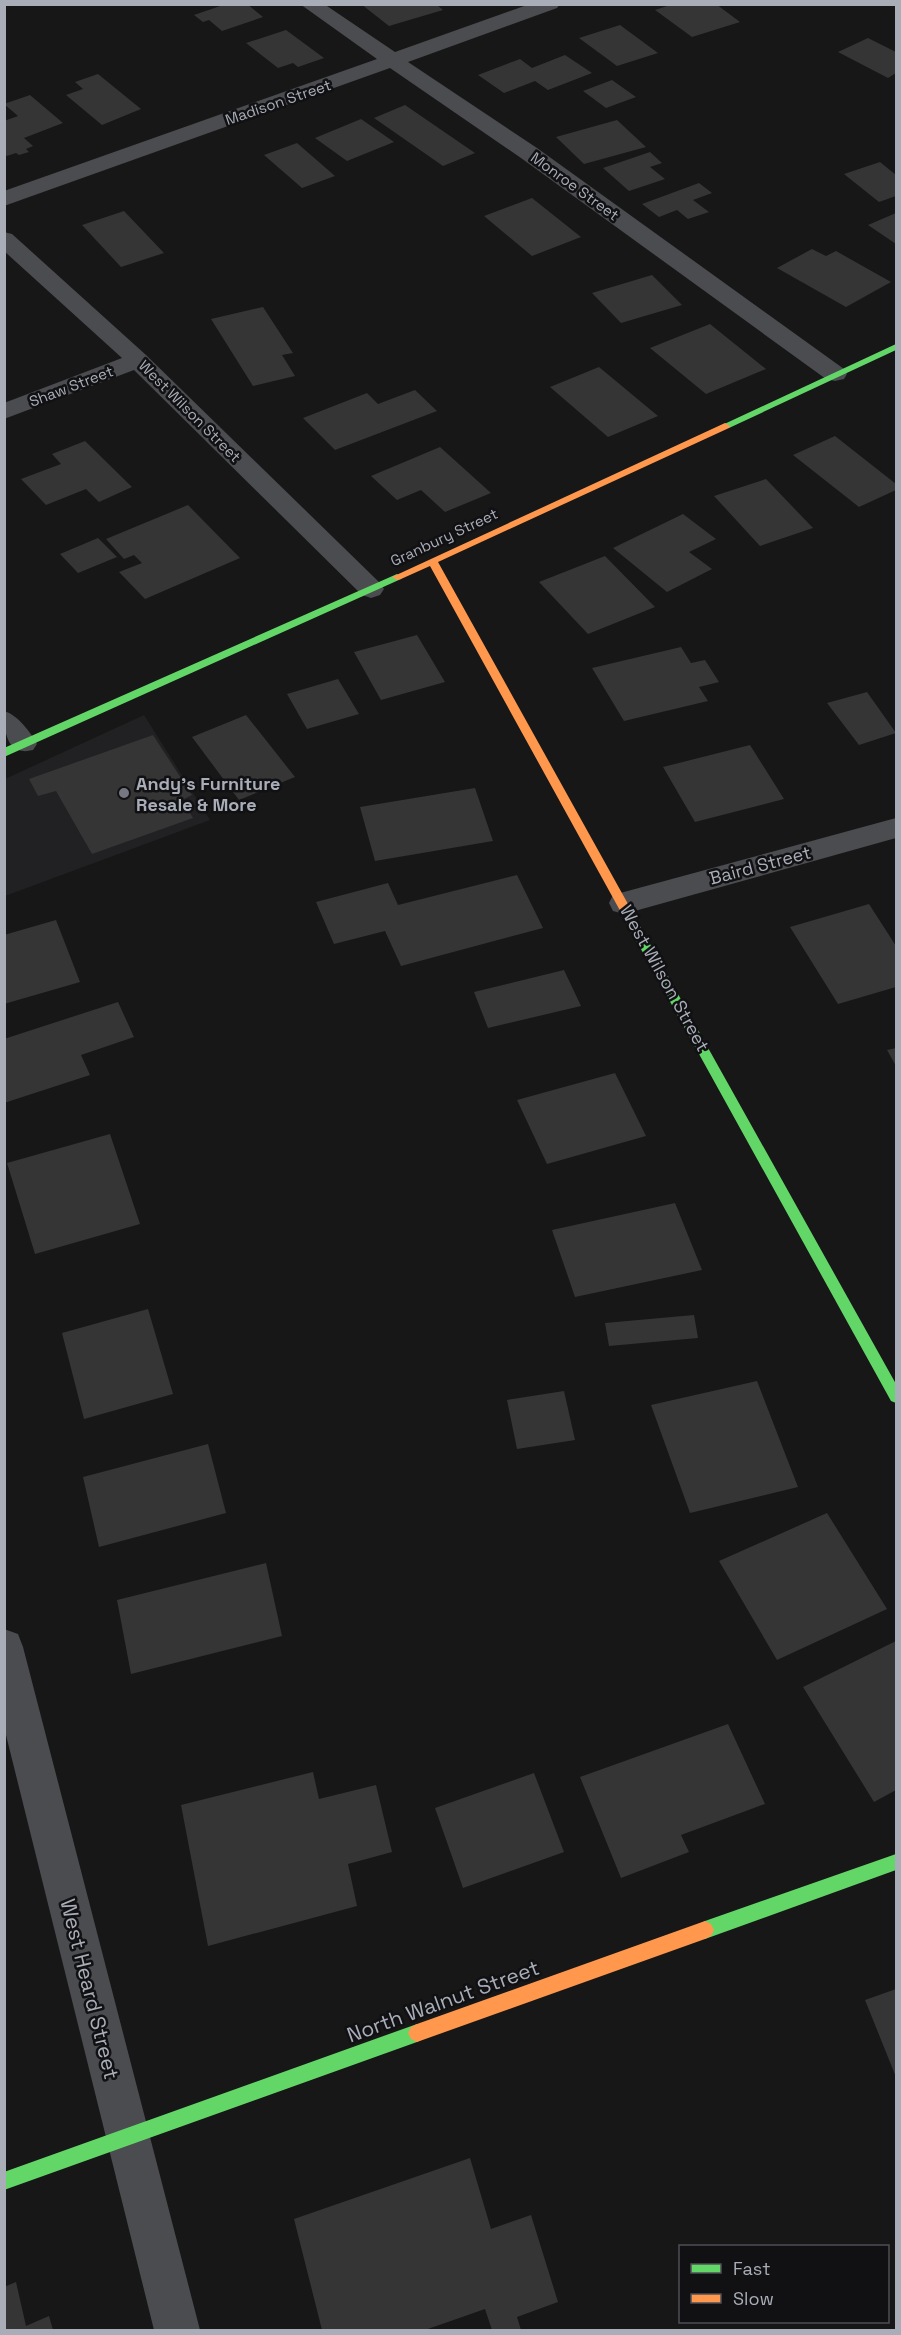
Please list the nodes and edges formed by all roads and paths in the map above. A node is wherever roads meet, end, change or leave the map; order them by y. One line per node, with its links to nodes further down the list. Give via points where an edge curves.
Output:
1 (310, 4): 3 (street, Monroe Street)
2 (550, 4): 3 (street, Madison Street)
3 (394, 61): 4 (street, Madison Street); 8 (street, Monroe Street, via 529,153)
4 (4, 199)
5 (4, 238): 7 (street, West Wilson Street)
6 (897, 347): 8 (street, Granbury Street)
7 (138, 360): 9 (street, Shaw Street); 11 (street, West Wilson Street)
8 (835, 374): 10 (street, Granbury Street)
9 (4, 412)
10 (432, 561): 11 (street, Granbury Street); 15 (street, West Wilson Street)
11 (371, 589): 13 (street, Granbury Street)
12 (4, 719): 13 (lane)
13 (15, 749)
14 (897, 828): 15 (street, Baird Street)
15 (624, 903): 16 (street, West Wilson Street)
16 (897, 1397)
17 (4, 1647): 19 (street, West Heard Street)
18 (897, 1862): 19 (street, North Walnut Street)
19 (127, 2136): 20 (street, North Walnut Street); 21 (street, West Heard Street)
20 (4, 2181)
21 (177, 2331)

